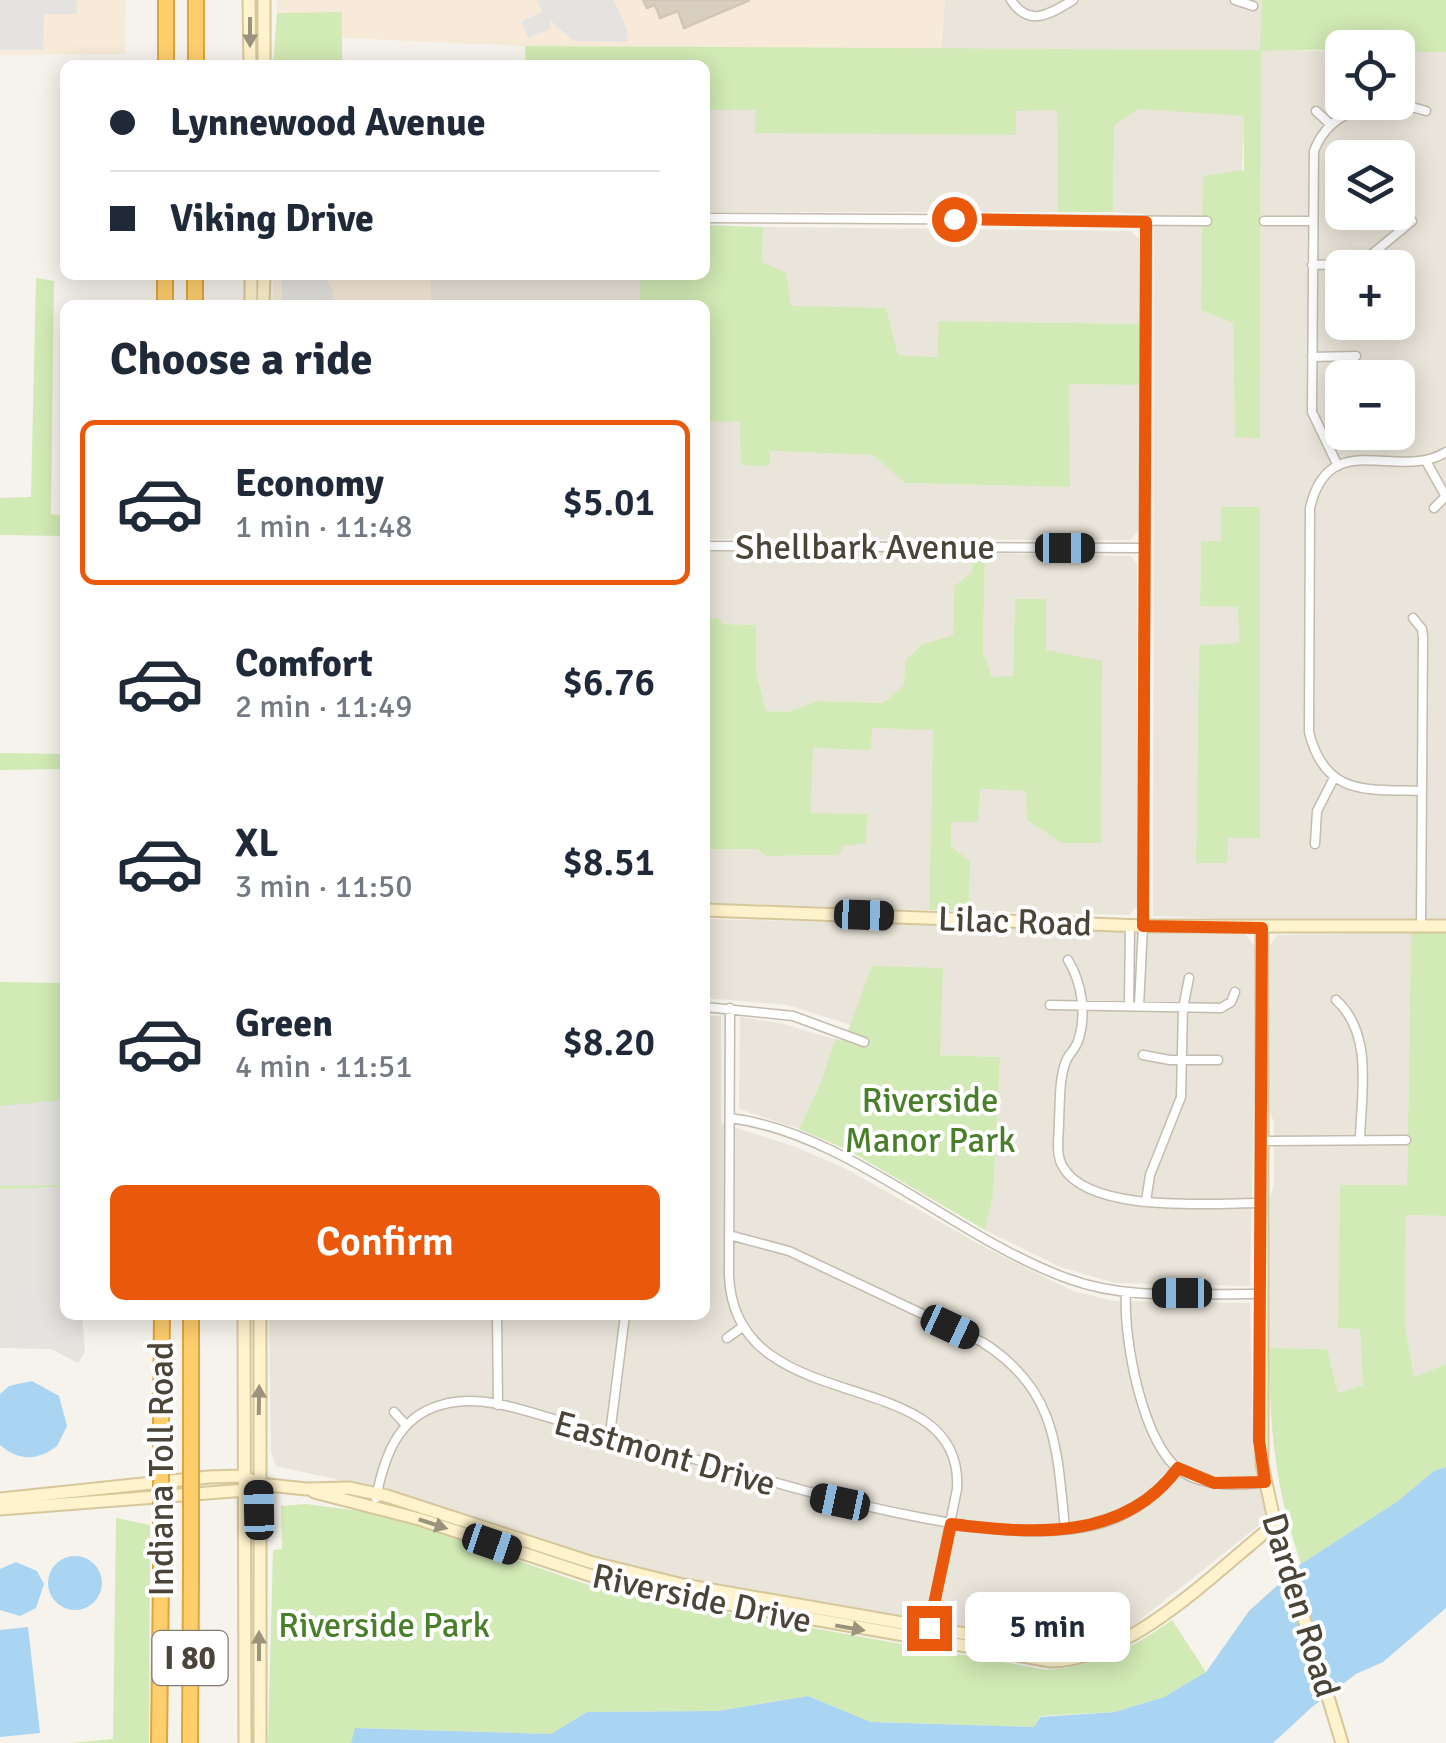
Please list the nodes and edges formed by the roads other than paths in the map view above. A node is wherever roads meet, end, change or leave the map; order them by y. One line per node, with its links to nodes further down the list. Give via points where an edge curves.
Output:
1 (166, 0): 9 (highway)
2 (196, 0): 10 (highway)
3 (249, 0): 11 (street, one-way to 11)
4 (264, 0): 12 (street)
5 (1011, 0): 6 (street, via 1038,18)
6 (1073, 0)
7 (1236, 0): 8 (street)
8 (1253, 6)
9 (166, 60)
10 (196, 60)
11 (250, 60)
12 (264, 60)
13 (1316, 111): 15 (street)
14 (1426, 111): 15 (street, via 1359,108)
15 (1330, 124): 19 (street, via 1314,151)
16 (710, 218): 20 (street)
17 (1207, 221): 20 (street)
18 (1264, 221): 19 (street)
19 (1312, 221): 22 (street)
20 (1146, 222): 31 (street)
21 (1401, 230): 22 (street, via 1366,259)
22 (1312, 264): 24 (street)
23 (1356, 356): 24 (street)
24 (1312, 357): 27 (street, via 1314,421)
25 (1446, 452): 26 (street)
26 (1426, 461): 27 (street, via 1362,458); 28 (street)
27 (1338, 466): 33 (street, via 1316,488 1310,514 1309,732 1320,764)
28 (1446, 496): 29 (street)
29 (1434, 508)
30 (710, 546): 31 (street, Shellbark Avenue)
31 (1145, 548): 37 (street)
32 (1414, 618): 34 (street, via 1423,637)
33 (1334, 778): 34 (street, via 1362,788); 35 (street, via 1317,811)
34 (1422, 790): 38 (street)
35 (1316, 844)
36 (710, 910): 37 (street, Lilac Road)
37 (1136, 926): 40 (street, Lilac Road); 48 (street)
38 (1421, 926): 39 (street, Lilac Road); 40 (street, Lilac Road)
39 (1446, 926)
40 (1262, 928): 56 (street, Darden Road)
41 (1068, 960): 47 (street, via 1080,980)
42 (1189, 978): 50 (street)
43 (1235, 992): 50 (street, via 1221,1008)
44 (1336, 1000): 57 (street, via 1360,1035)
45 (1050, 1005): 47 (street)
46 (710, 1006): 49 (street)
47 (1081, 1006): 48 (street); 59 (street, via 1078,1040 1062,1082 1060,1161 1086,1186)
48 (1134, 1006): 50 (street)
49 (730, 1008): 51 (street, via 793,1016); 55 (street)
50 (1183, 1008): 53 (street)
51 (864, 1042)
52 (1143, 1056): 53 (street)
53 (1184, 1060): 54 (street); 59 (street, via 1181,1098)
54 (1218, 1060)
55 (730, 1118): 61 (street); 62 (street, via 826,1149 1046,1270)
56 (1261, 1140): 57 (street); 60 (street, Darden Road)
57 (1360, 1140): 58 (street)
58 (1406, 1140)
59 (1146, 1201): 60 (street)
60 (1260, 1204): 63 (street, Darden Road)
61 (729, 1235): 70 (street, via 730,1294); 86 (street, via 789,1252 982,1342 1010,1362 1049,1418)
62 (1126, 1292): 63 (street); 76 (street, via 1131,1365 1156,1438)
63 (1260, 1294): 78 (street, Darden Road)
64 (162, 1320): 89 (highway, Indiana Toll Road / I 80, bridge)
65 (191, 1320): 90 (highway, Indiana Toll Road / I 80, bridge)
66 (244, 1320): 77 (street)
67 (260, 1320): 79 (street, one-way to 67)
68 (498, 1320): 72 (street)
69 (624, 1320): 75 (street)
70 (741, 1328): 71 (street); 84 (street, via 779,1362 912,1413 936,1430 957,1469)
71 (727, 1338)
72 (498, 1405): 74 (street, Eastmont Drive, via 455,1401); 75 (street, Eastmont Drive)
73 (394, 1412): 74 (street)
74 (406, 1425): 82 (street, via 389,1449)
75 (610, 1434): 84 (street, Eastmont Drive, via 821,1498)
76 (1178, 1468): 78 (street, via 1214,1483); 86 (street, Eastmont Drive, via 1131,1511)
77 (242, 1476): 79 (street, Riverside Drive); 80 (street); 81 (street)
78 (1265, 1482): 85 (street, Darden Road)
79 (258, 1484): 80 (street); 82 (street, Riverside Drive, via 349,1488); 92 (street, one-way to 79)
80 (242, 1492): 83 (street); 91 (street)
81 (0, 1499)
82 (375, 1500): 87 (street, Riverside Drive, via 623,1571)
83 (0, 1510)
84 (951, 1524): 86 (street, Eastmont Drive); 87 (street)
85 (1274, 1524): 87 (street, Riverside Drive, via 1141,1629 1106,1648 1066,1650); 88 (street, Darden Road)
86 (1065, 1529)
87 (927, 1634)
88 (1341, 1736)
89 (159, 1742)
90 (190, 1742)
91 (245, 1743)
92 (260, 1743)

